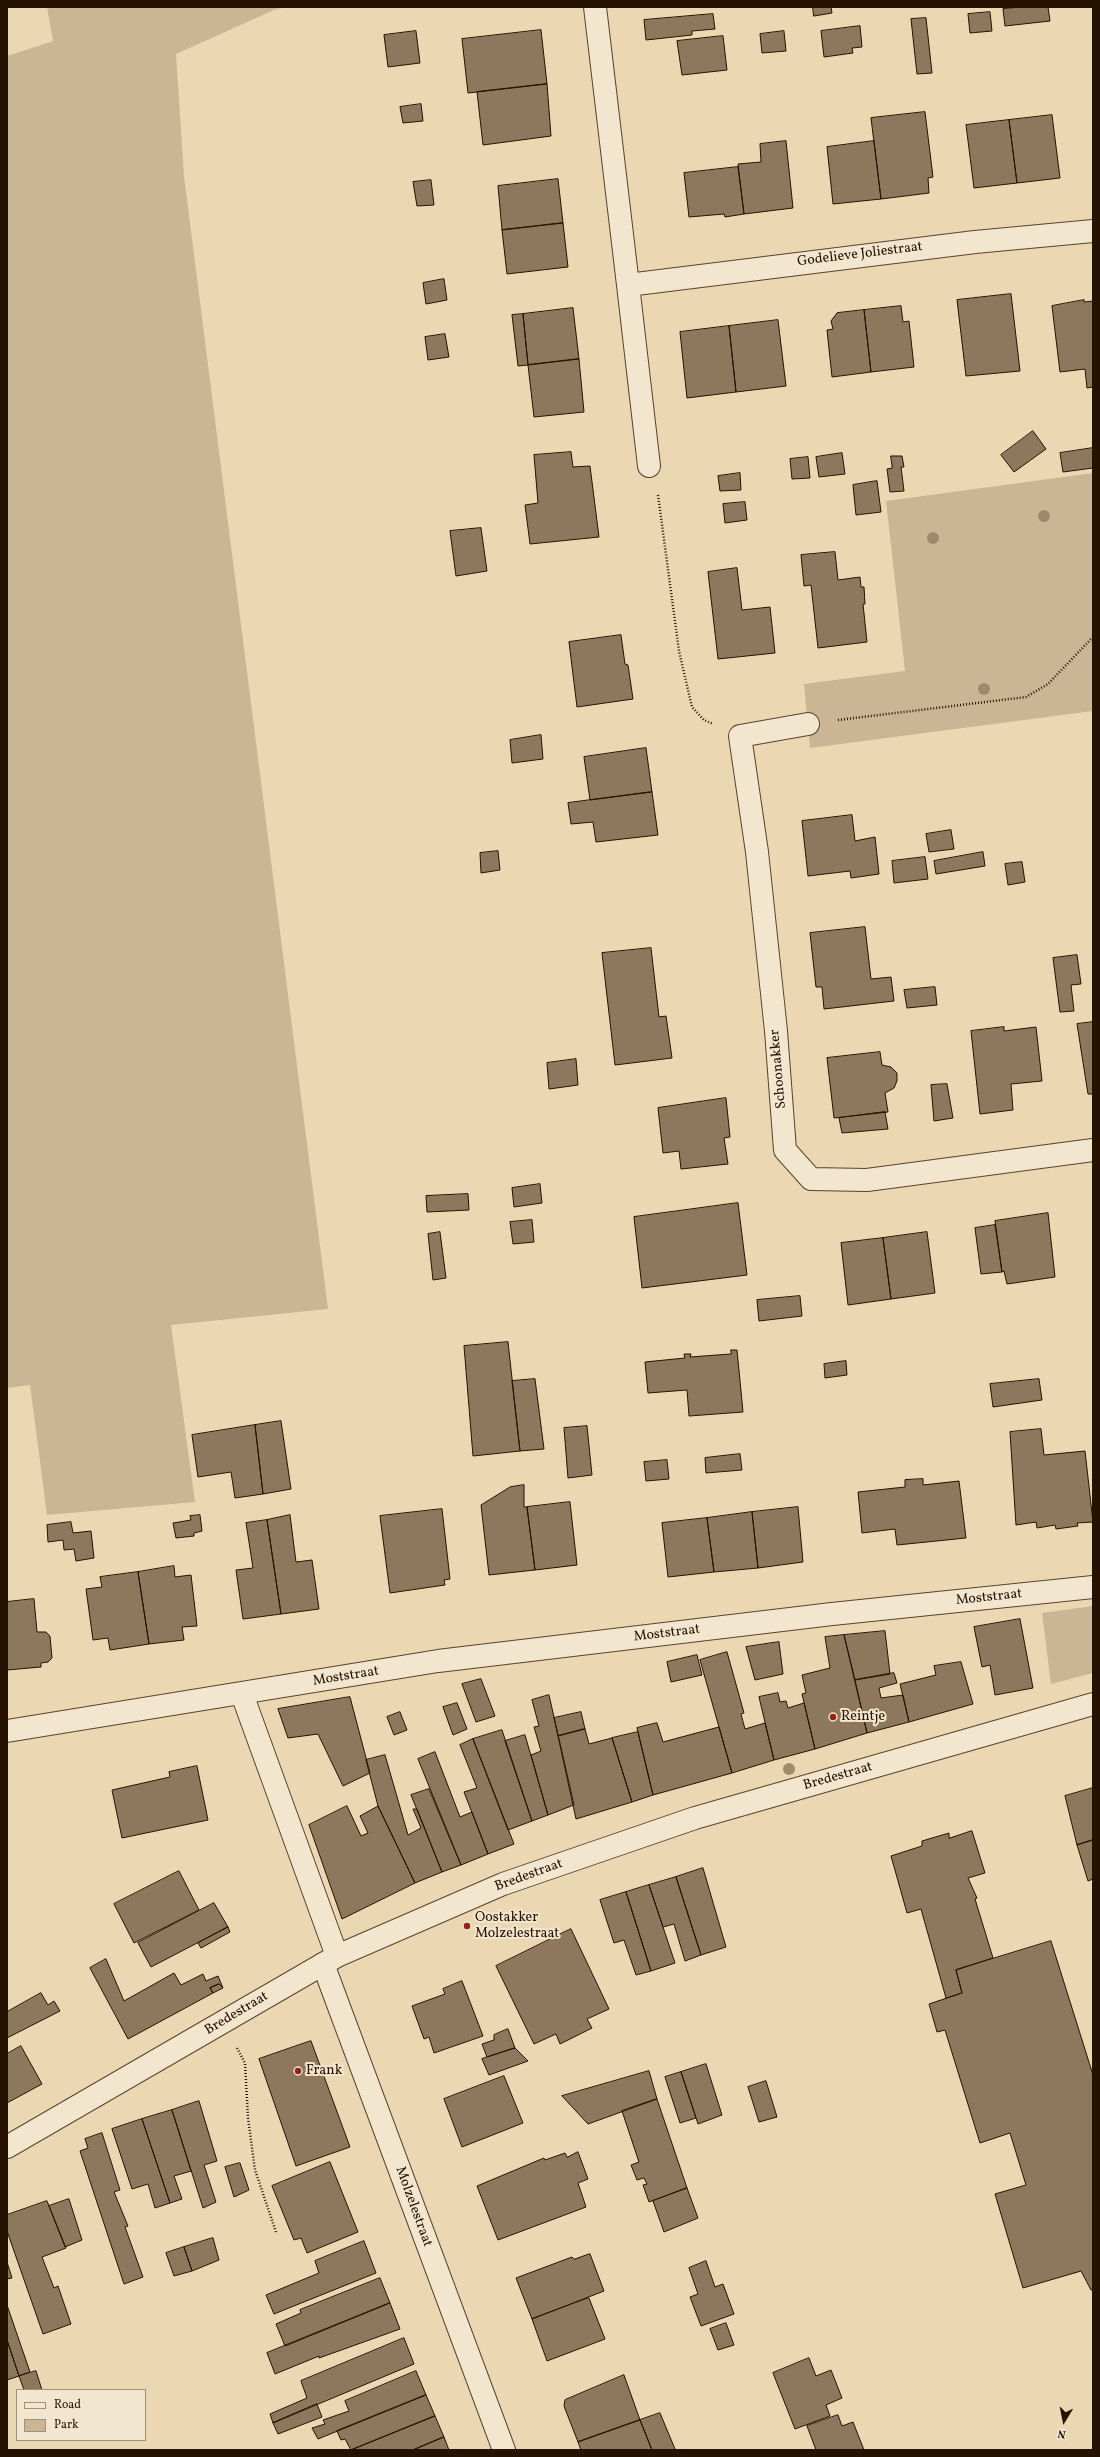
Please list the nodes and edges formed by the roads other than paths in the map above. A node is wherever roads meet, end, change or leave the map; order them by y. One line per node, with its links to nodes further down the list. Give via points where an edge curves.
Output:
1 (595, 7): 3 (street)
2 (1093, 231): 3 (street, Godelieve Joliestraat, via 975,242)
3 (628, 285): 4 (street)
4 (649, 466)
5 (808, 724): 6 (street, Schoonakker, via 740,736 758,860 786,1150 811,1179 867,1180)
6 (1093, 1150)
7 (1093, 1587): 8 (street, Moststraat, via 832,1614 446,1660)
8 (242, 1694): 10 (street, Moststraat); 11 (street)
9 (1093, 1704): 11 (street, Bredestraat, via 695,1818 503,1884)
10 (7, 1731)
11 (330, 1960): 12 (street, Bredestraat); 13 (street, Molzelestraat)
12 (7, 2147)
13 (504, 2450)

